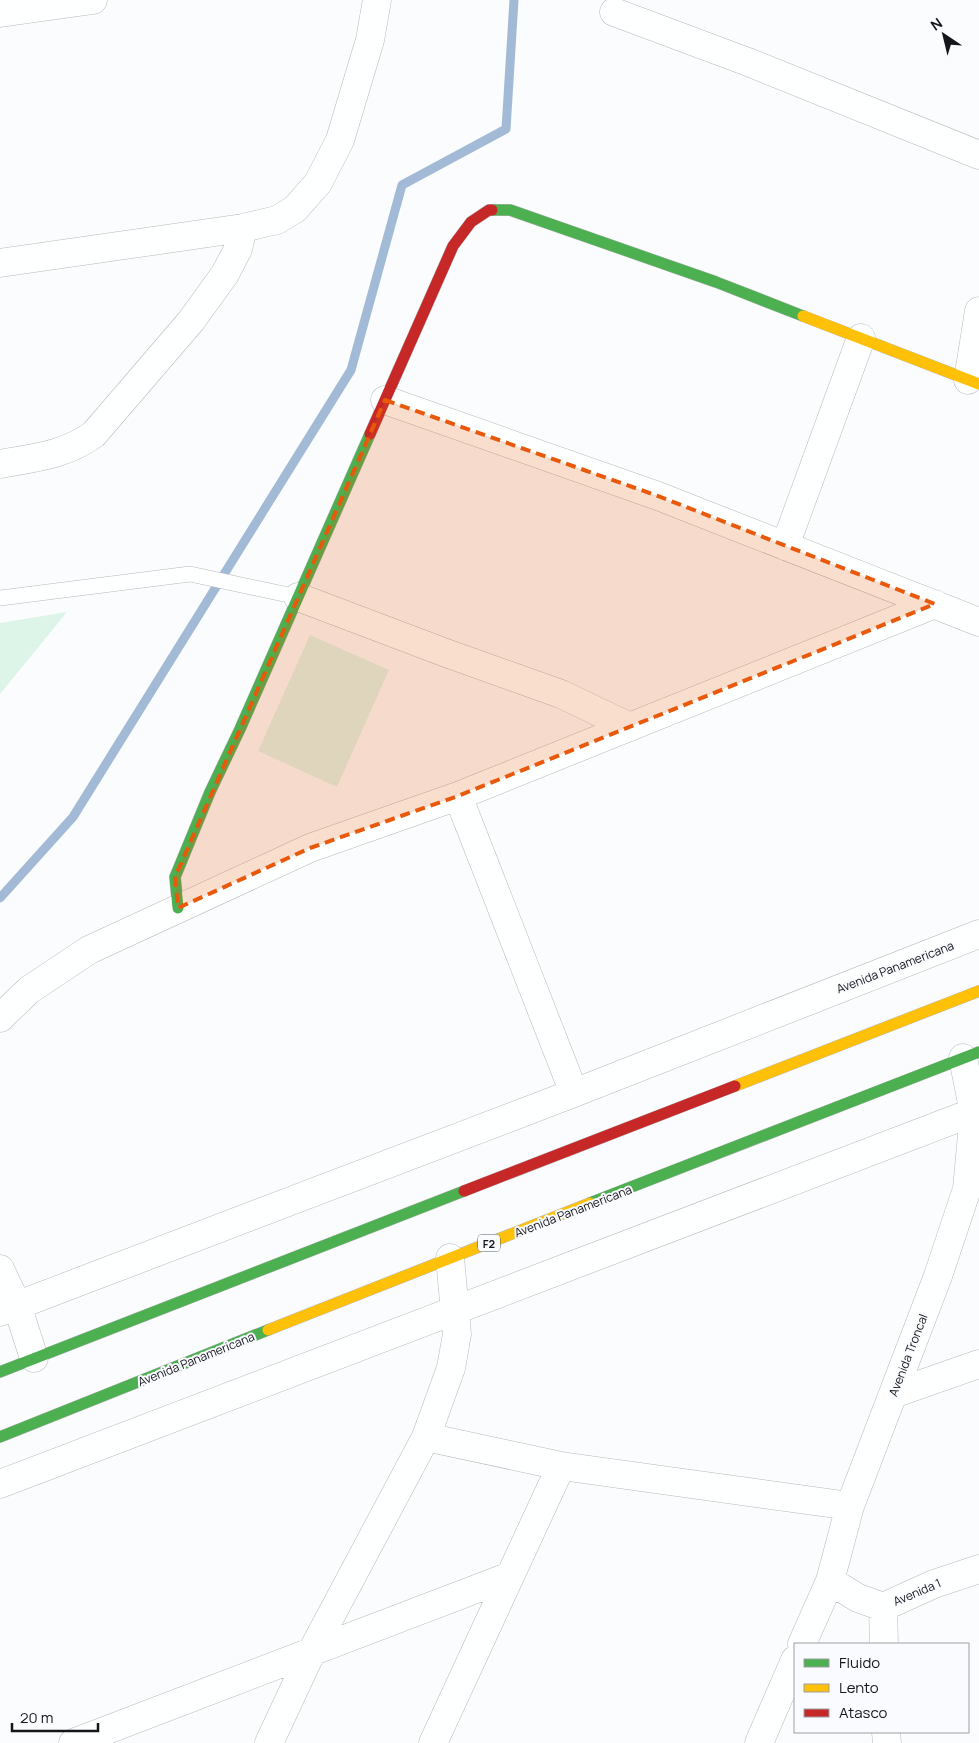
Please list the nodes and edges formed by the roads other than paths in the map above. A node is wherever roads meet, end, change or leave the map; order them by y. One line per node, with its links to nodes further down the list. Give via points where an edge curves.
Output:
1 (93, 0): 3 (street)
2 (377, 0): 7 (street, via 370,40 340,140 318,183 295,209 277,220)
3 (49, 3): 5 (street)
4 (614, 12): 6 (street, via 748,62)
5 (0, 13)
6 (979, 156)
7 (243, 228): 8 (street); 13 (street, via 238,249 225,274 191,321 94,434 67,450)
8 (0, 263)
9 (979, 312): 11 (street)
10 (861, 338): 11 (main road); 12 (main road, via 716,282 510,210 489,210 471,222 453,246); 14 (street)
11 (974, 382)
12 (385, 400): 14 (street, via 658,496); 15 (main road)
13 (0, 464)
14 (785, 546): 17 (street)
15 (298, 597): 16 (lane, via 190,574); 19 (street, via 561,694); 21 (main road, via 175,877)
16 (0, 598)
17 (935, 604): 18 (street); 19 (street)
18 (979, 622)
19 (630, 727): 20 (street)
20 (458, 796): 21 (street, via 310,848); 26 (street)
21 (178, 908): 24 (street, via 89,950 29,990)
22 (979, 934): 26 (street, Avenida Panamericana)
23 (979, 991): 32 (main road)
24 (0, 1018)
25 (971, 1055): 27 (street, Avenida Troncal); 28 (main road, Avenida Panamericana / F2)
26 (574, 1092): 30 (street, Avenida Panamericana)
27 (976, 1111): 31 (street); 35 (street, Avenida Troncal, via 967,1189)
28 (450, 1258): 31 (street); 36 (main road, Avenida Panamericana / F2)
29 (0, 1269): 30 (street)
30 (8, 1309): 32 (street)
31 (455, 1309): 37 (street, via 457,1334 451,1368); 39 (street)
32 (34, 1358): 34 (main road)
33 (979, 1364): 35 (street)
34 (0, 1372)
35 (894, 1394): 40 (street, Avenida Troncal)
36 (0, 1437)
37 (426, 1437): 38 (street); 47 (street)
38 (561, 1466): 40 (street); 42 (street)
39 (0, 1484)
40 (850, 1506): 43 (street, Avenida Troncal)
41 (979, 1569): 44 (street, Avenida 1, via 934,1584)
42 (510, 1576): 47 (street); 51 (street)
43 (830, 1581): 44 (street, Avenida 1, via 858,1598); 45 (street, Avenida Troncal)
44 (883, 1607): 46 (street)
45 (802, 1643)
46 (884, 1643)
47 (311, 1653): 49 (street); 50 (street)
48 (794, 1662): 52 (street)
49 (73, 1743)
50 (269, 1743)
51 (432, 1743)
52 (759, 1743)

